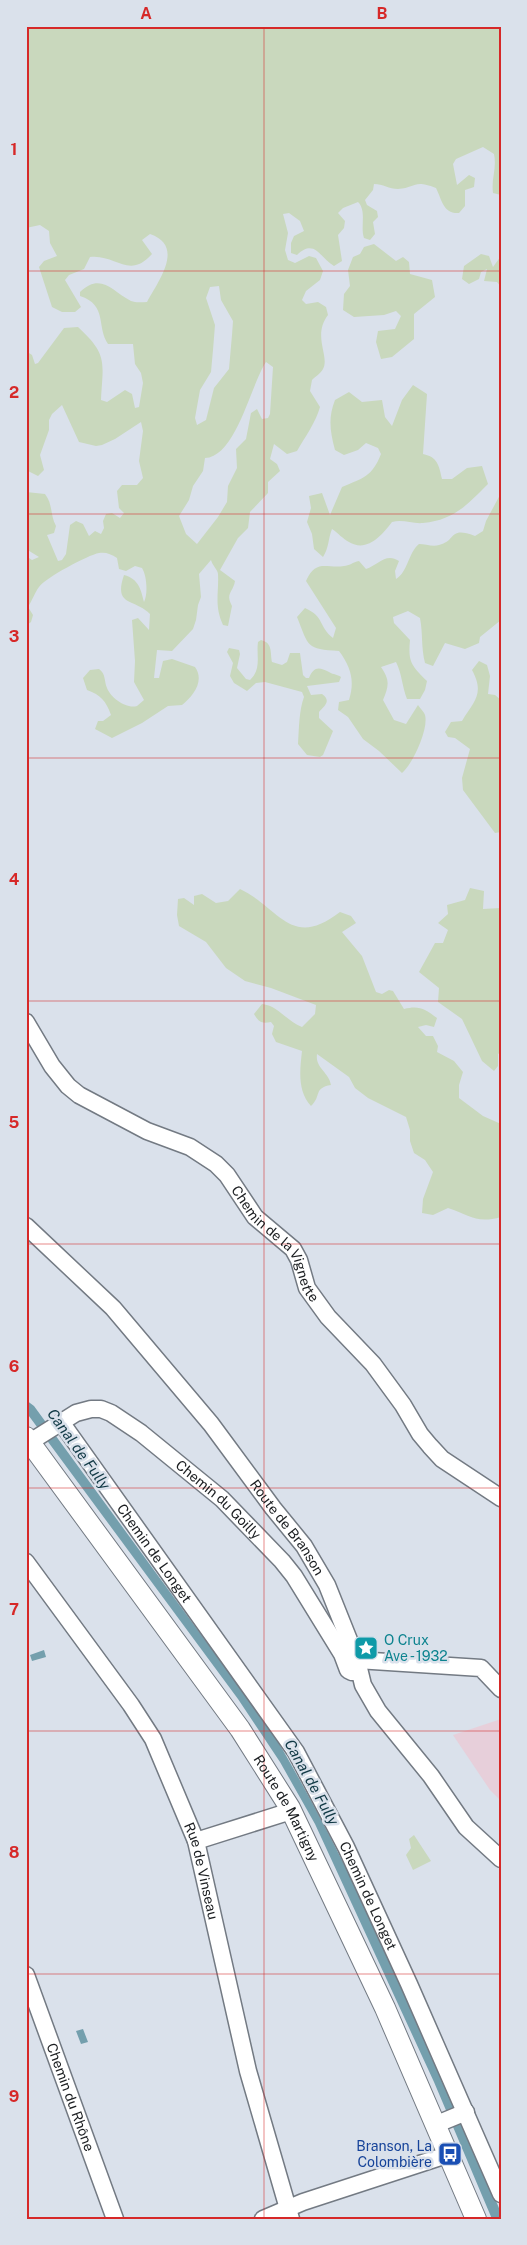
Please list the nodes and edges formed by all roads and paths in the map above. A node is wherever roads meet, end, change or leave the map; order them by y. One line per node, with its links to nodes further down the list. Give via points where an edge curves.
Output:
1 (26, 1022): 5 (street, Chemin de la Vignette, via 68,1086 147,1131 190,1147 227,1175 255,1217 293,1249 311,1294 328,1317 373,1364 430,1446 442,1460)
2 (26, 1226): 7 (street, Route de Branson, via 113,1308 211,1424 310,1556 327,1585)
3 (58, 1424): 4 (street, Chemin du Goilly); 7 (street, Chemin du Goilly, via 76,1413 101,1409 135,1428 199,1478 243,1519 294,1576 342,1654 348,1670 352,1672); 13 (street, Chemin de Longet, via 296,1752 346,1847)
4 (29, 1439): 9 (main road, Route de Martigny, via 240,1729)
5 (501, 1498)
6 (26, 1562): 10 (street, Rue de Vinseau, via 132,1704 153,1739)
7 (358, 1664): 8 (street, via 481,1668); 11 (street, Route de Branson, via 363,1685 378,1711 426,1769 466,1827)
8 (501, 1689)
9 (291, 1811): 10 (street); 14 (main road, Route de Martigny)
10 (196, 1840): 17 (street, Rue de Vinseau, via 248,2071)
11 (501, 1859)
12 (26, 1975): 18 (street, Chemin du Rhône)
13 (466, 2112): 14 (street); 16 (street, Chemin de Longet)
14 (437, 2124): 15 (main road, Route de Martigny)
15 (450, 2154): 17 (street); 20 (main road, Route de Martigny)
16 (501, 2194)
17 (289, 2214): 19 (street)
18 (115, 2219)
19 (263, 2219)
20 (476, 2219)

